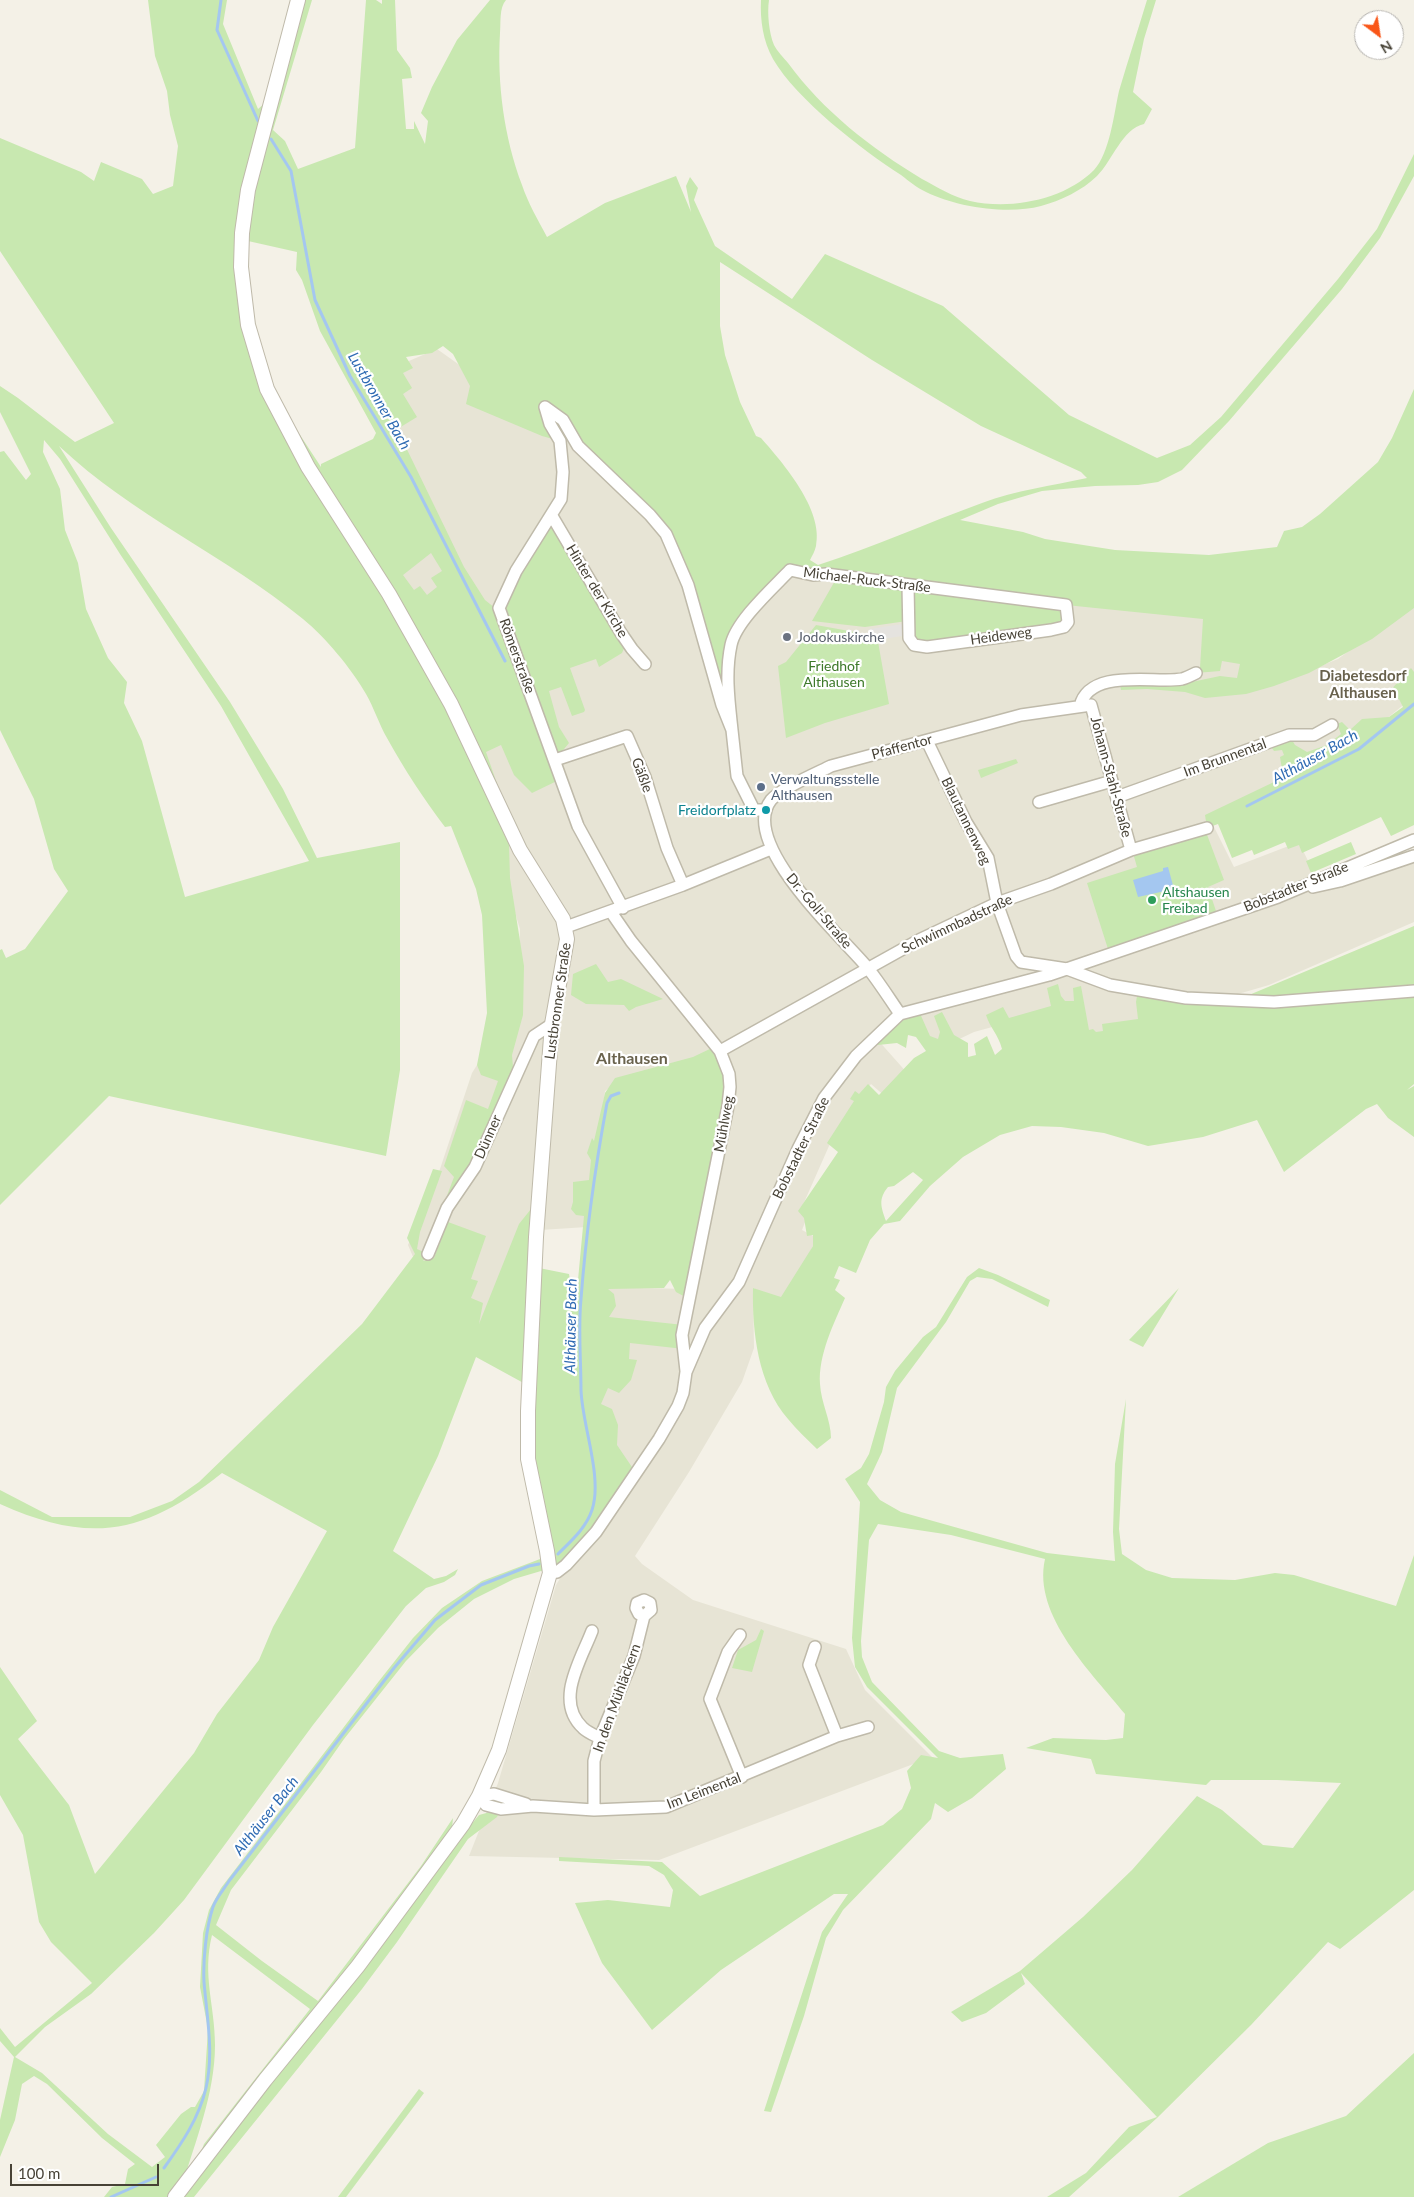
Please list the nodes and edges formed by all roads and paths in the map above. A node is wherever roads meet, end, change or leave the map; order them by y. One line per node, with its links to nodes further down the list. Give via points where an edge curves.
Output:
1 (298, 0): 27 (street, Lustbronner Straße, via 248,190 241,267 248,325 267,389 308,467 389,594 451,704 520,850)
2 (545, 407): 3 (street, Römerstraße, via 560,441 563,472 561,499); 10 (street, Michael-Ruck-Straße, via 563,420 578,446 666,534 688,585)
3 (552, 516): 6 (street, Hinter der Kirche, via 621,633); 12 (street, Römerstraße, via 516,571 499,608)
4 (908, 585): 5 (street, Michael-Ruck-Straße); 5 (street, Heideweg, via 909,638 914,645 927,647 1064,627 1068,622); 10 (street, Michael-Ruck-Straße, via 790,570 750,610 731,643 727,676)
5 (1066, 604)
6 (645, 664)
7 (1196, 674): 8 (street, via 1182,679 1119,679 1093,690 1082,699)
8 (1086, 705): 11 (street, Pfaffentor, via 1021,714); 13 (street, Johann-Stahl-Straße)
9 (1332, 725): 14 (street, Im Brunnental, via 1314,735 1289,734)
10 (732, 730): 16 (street, Michael-Ruck-Straße, via 737,776 754,810)
11 (927, 741): 16 (street, Pfaffentor, via 831,766 772,799); 24 (street, Blautannenweg, via 966,822 988,858)
12 (554, 760): 22 (street, Gäßle, via 627,736); 25 (street, Römerstraße, via 578,826)
13 (1112, 781): 14 (street, Johann-Stahl-Straße); 15 (street)
14 (1118, 797): 20 (street, Johann-Stahl-Straße)
15 (1039, 802)
16 (766, 810): 19 (street, via 766,835)
17 (1207, 828): 20 (street, Schwimmbadstraße)
18 (1414, 840): 23 (street, Bobstadter Straße)
19 (771, 849): 22 (street); 28 (street, Dr.-Goll-Straße, via 795,886)
20 (1131, 850): 24 (street, Schwimmbadstraße)
21 (1414, 856): 23 (street, via 1340,881)
22 (683, 885): 25 (street)
23 (1290, 891): 29 (street, Bobstadter Straße)
24 (997, 903): 28 (street, Schwimmbadstraße); 29 (street, Blautannenweg, via 1021,962)
25 (622, 908): 26 (street)
26 (611, 912): 27 (street); 33 (street, Mühlweg)
27 (566, 927): 32 (street, Lustbronner Straße, via 568,939)
28 (867, 968): 31 (street, Dr.-Goll-Straße); 33 (street, Schwimmbadstraße)
29 (1067, 969): 30 (street, via 1110,985 1186,998 1274,1002); 31 (street, Bobstadter Straße)
30 (1414, 990)
31 (900, 1014): 35 (street, Bobstadter Straße, via 856,1056 824,1098 738,1282 705,1328)
32 (552, 1024): 34 (street, Dünner, via 534,1036 475,1167 447,1208); 36 (street, Lustbronner Straße, via 536,1237 527,1438)
33 (720, 1051): 35 (street, Mühlweg, via 729,1074 730,1096 682,1335)
34 (428, 1254)
35 (686, 1372): 36 (street, Bobstadter Straße, via 678,1406 609,1516 566,1565)
36 (550, 1573): 45 (street, via 499,1750)
37 (644, 1616): 43 (street, In den Mühläckern, via 634,1656)
38 (592, 1631): 43 (street, via 570,1686 569,1698 583,1728)
39 (740, 1635): 44 (street, via 728,1652 710,1699)
40 (815, 1647): 42 (street, via 809,1665)
41 (868, 1727): 42 (street, Im Leimental)
42 (837, 1736): 44 (street, Im Leimental)
43 (600, 1738): 46 (street, In den Mühläckern, via 594,1761)
44 (742, 1777): 46 (street, Im Leimental, via 666,1807)
45 (479, 1796): 46 (street, Im Leimental, via 494,1794 532,1806); 47 (street, via 358,1966)
46 (594, 1810)
47 (175, 2197)

